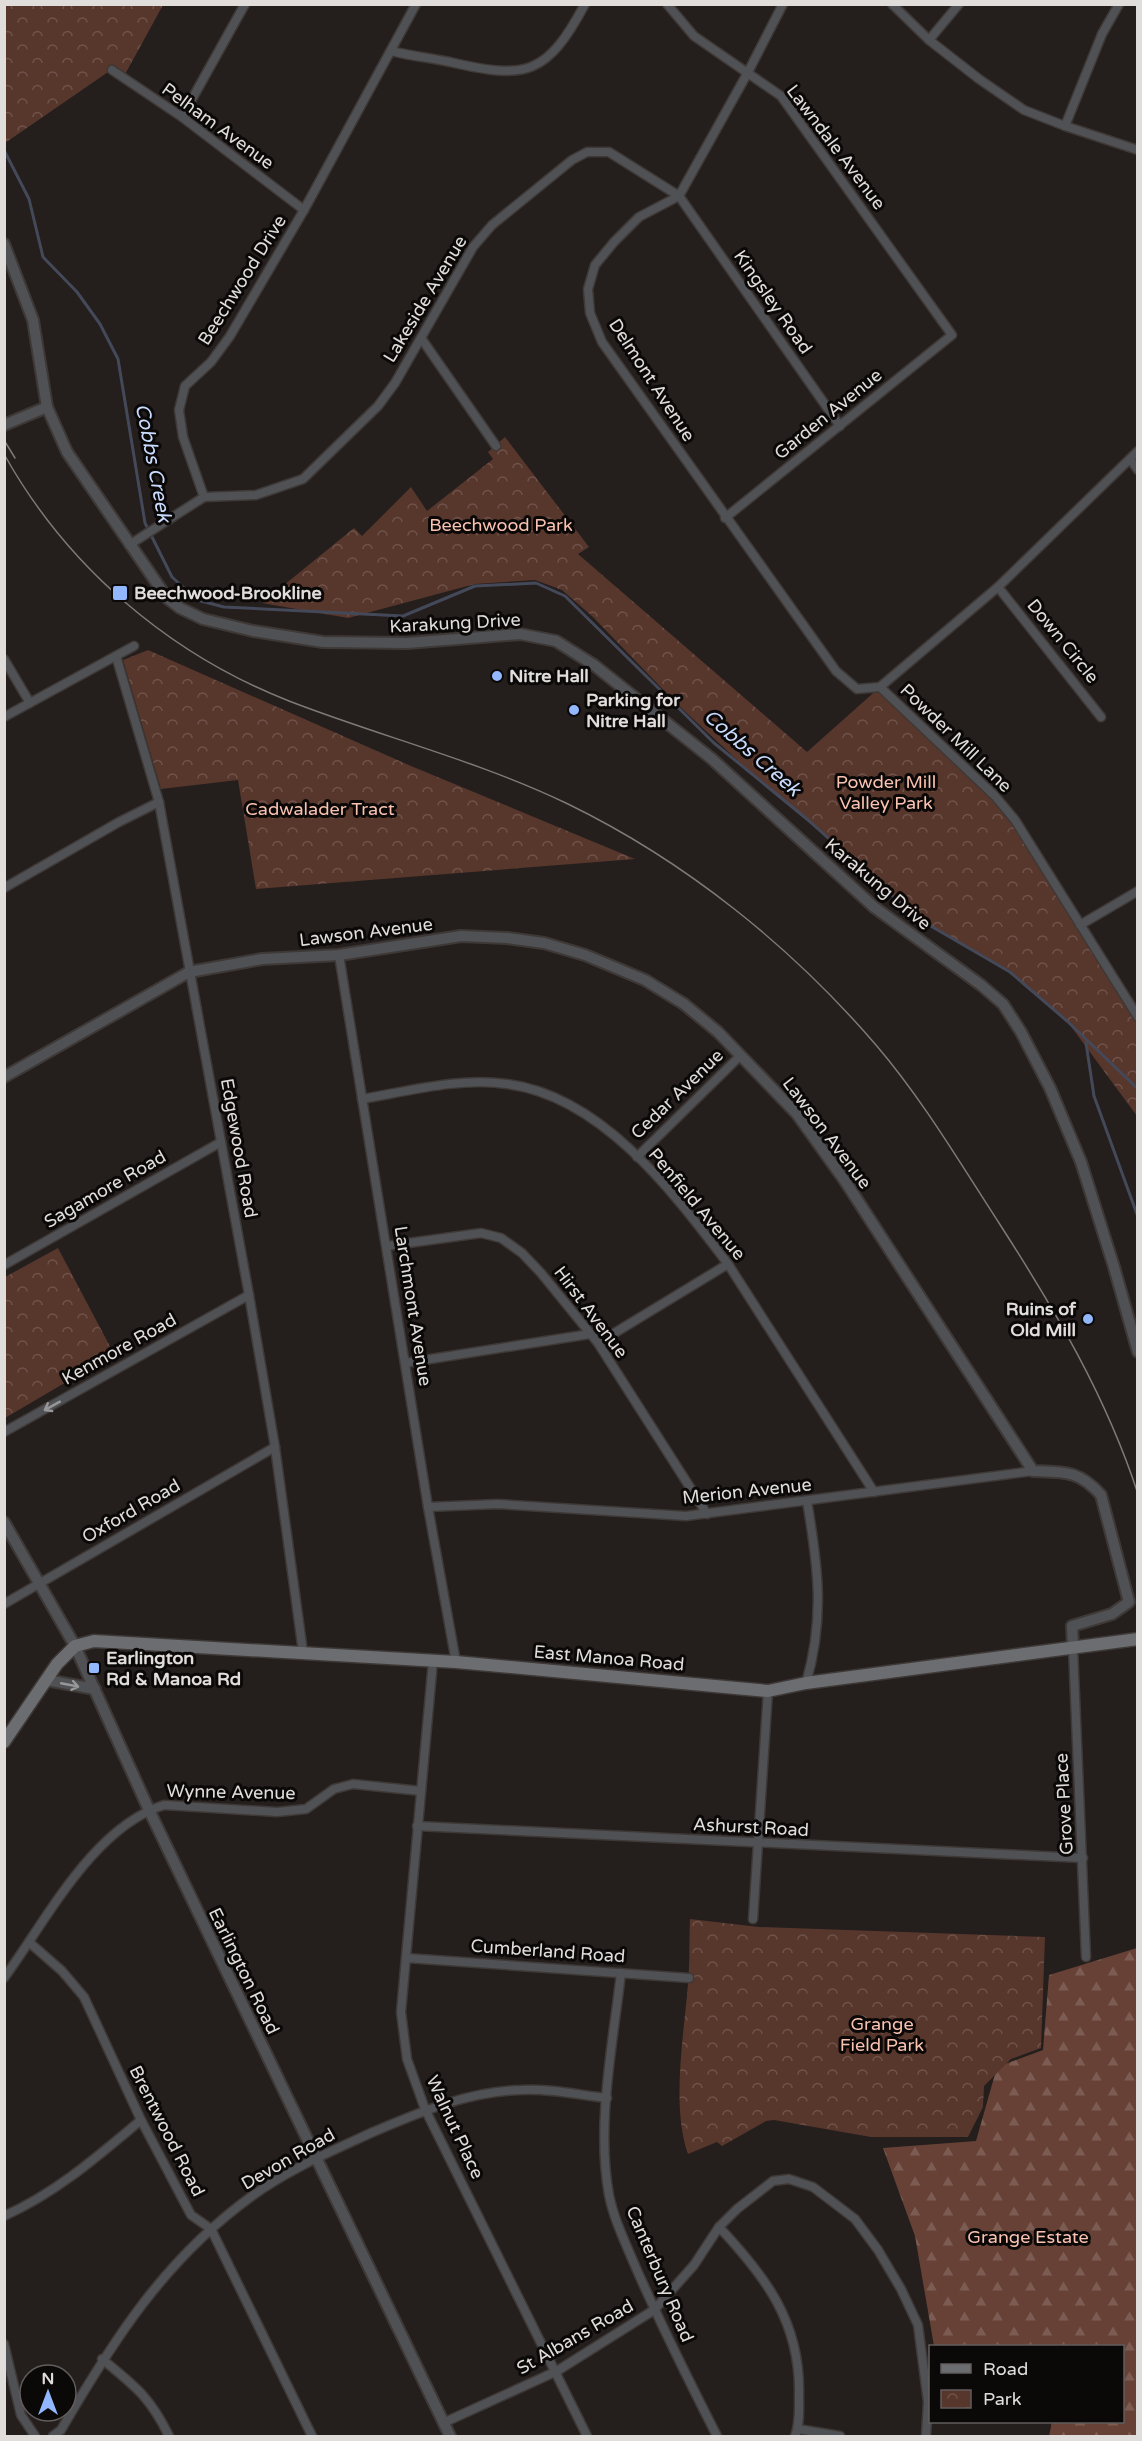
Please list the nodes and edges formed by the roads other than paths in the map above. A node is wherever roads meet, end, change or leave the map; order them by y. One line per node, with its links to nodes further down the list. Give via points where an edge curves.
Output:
1 (245, 4): 13 (street)
2 (416, 4): 10 (street, Beechwood Drive)
3 (585, 4): 10 (street, via 572,30 552,55 522,72 486,70)
4 (667, 4): 12 (street, Lawndale Avenue, via 694,36)
5 (783, 4): 12 (street)
6 (892, 4): 9 (street)
7 (959, 4): 9 (street)
8 (1119, 4): 14 (street, via 1102,34)
9 (929, 40): 14 (street, via 1024,110)
10 (391, 51): 17 (street, Beechwood Drive)
11 (112, 70): 13 (street, Pelham Avenue)
12 (747, 74): 16 (street); 19 (street, Lawndale Avenue, via 781,96)
13 (182, 117): 17 (street, Pelham Avenue)
14 (1065, 126): 15 (street)
15 (1137, 150)
16 (679, 196): 20 (street, Lakeside Avenue, via 609,152 587,152 572,160 492,225 472,247); 23 (street, Kingsley Road); 29 (street, Delmont Avenue, via 639,217 595,266 588,289 591,314 602,342)
17 (304, 210): 28 (street, Beechwood Drive, via 230,336 211,362 185,386 179,410 183,437)
18 (4, 244): 21 (street, Karakung Drive, via 33,320)
19 (952, 335): 23 (street, Garden Avenue)
20 (421, 338): 24 (street); 28 (street, Lakeside Avenue, via 378,406 303,479 256,495)
21 (47, 407): 22 (street); 30 (street, Karakung Drive, via 67,452)
22 (4, 425)
23 (840, 426): 29 (street, Garden Avenue)
24 (496, 446)
25 (1137, 451): 26 (street, Powder Mill Lane)
26 (1130, 459): 27 (street); 31 (street, Powder Mill Lane)
27 (1137, 470)
28 (204, 496): 30 (street)
29 (725, 518): 35 (street, Delmont Avenue, via 836,671 857,689)
30 (134, 542): 57 (street, Karakung Drive, via 167,597 180,608 203,619 252,631 323,642 407,643 520,634 556,641 603,672 712,759 874,907 1003,1004 1050,1088 1081,1162)
31 (998, 587): 35 (street, Powder Mill Lane); 38 (street, Down Circle)
32 (134, 646): 33 (street)
33 (116, 656): 36 (street); 39 (street, Edgewood Road)
34 (4, 659): 36 (street)
35 (880, 687): 42 (street, Powder Mill Lane, via 995,796 1015,820)
36 (30, 703): 37 (street)
37 (4, 717)
38 (1101, 717)
39 (159, 802): 40 (street); 44 (street, Edgewood Road)
40 (4, 888)
41 (1137, 891): 42 (street)
42 (1080, 925): 45 (street, Powder Mill Lane)
43 (339, 955): 44 (street, Lawson Avenue, via 262,959); 46 (street, Lawson Avenue, via 461,936 544,943 645,980 684,1004); 48 (street, Larchmont Avenue)
44 (189, 972): 47 (street, Lawson Avenue); 49 (street, Edgewood Road)
45 (1137, 1017)
46 (741, 1055): 50 (street, Cedar Avenue); 61 (street, Lawson Avenue, via 796,1114 845,1180)
47 (4, 1077)
48 (362, 1099): 50 (street, Penfield Avenue, via 440,1086 508,1084 565,1102); 51 (street, Larchmont Avenue)
49 (221, 1142): 53 (street, Sagamore Road); 54 (street, Edgewood Road)
50 (637, 1157): 52 (street, Penfield Avenue)
51 (387, 1246): 55 (street, Hirst Avenue, via 481,1233 501,1238 541,1273); 58 (street, Larchmont Avenue)
52 (728, 1264): 56 (street); 62 (street, Penfield Avenue)
53 (4, 1265)
54 (249, 1295): 59 (street, Kenmore Road, one-way to 59); 60 (street, Edgewood Road)
55 (591, 1334): 56 (street, Hirst Avenue); 58 (street)
56 (598, 1343): 65 (street, Hirst Avenue)
57 (1137, 1352)
58 (405, 1363): 64 (street, Larchmont Avenue)
59 (4, 1432)
60 (275, 1448): 67 (street, Oxford Road); 72 (street, Edgewood Road)
61 (1033, 1471): 62 (street, Merion Avenue); 71 (street, via 1071,1473 1089,1482 1101,1496 1128,1596 1129,1602 1112,1614 1072,1626)
62 (874, 1492): 63 (street, Merion Avenue)
63 (807, 1501): 65 (street, Merion Avenue); 76 (street, via 817,1560 819,1613 815,1652)
64 (428, 1507): 65 (street, Merion Avenue, via 498,1504 686,1516); 74 (street, Larchmont Avenue)
65 (707, 1514)
66 (4, 1522): 67 (street, Earlington Road)
67 (40, 1583): 68 (street, Oxford Road); 70 (street, Earlington Road)
68 (4, 1604)
69 (1137, 1639): 71 (main road, East Manoa Road)
70 (75, 1646): 72 (main road, East Manoa Road, via 94,1641); 75 (main road); 77 (street, Earlington Road)
71 (1073, 1648): 76 (main road, East Manoa Road); 84 (street, Grove Place)
72 (303, 1652): 73 (main road, East Manoa Road)
73 (433, 1661): 74 (main road, East Manoa Road); 80 (street, Walnut Place)
74 (456, 1662): 78 (main road, East Manoa Road)
75 (46, 1680): 77 (street, one-way to 77); 79 (main road)
76 (806, 1683): 78 (main road, East Manoa Road)
77 (94, 1689): 81 (street, Earlington Road)
78 (768, 1691): 83 (street)
79 (4, 1742)
80 (421, 1791): 81 (street, Wynne Avenue, via 353,1784 334,1789 306,1809 277,1812 164,1805); 82 (street, Walnut Place)
81 (149, 1810): 86 (street, Wynne Avenue, via 104,1842); 95 (street, Earlington Road)
82 (417, 1826): 83 (street, Ashurst Road); 88 (street, Walnut Place)
83 (757, 1844): 84 (street, Ashurst Road); 85 (street)
84 (1083, 1858): 87 (street, Grove Place)
85 (753, 1919)
86 (30, 1943): 90 (street, Wynne Avenue); 94 (street, Brentwood Road, via 84,1997)
87 (1086, 1957)
88 (406, 1958): 89 (street, Cumberland Road); 93 (street, Walnut Place, via 402,2024 407,2059)
89 (621, 1973): 91 (street, Cumberland Road); 92 (street, Canterbury Road)
90 (4, 1978)
91 (689, 1978)
92 (607, 2098): 93 (street, Devon Road, via 522,2089); 99 (street, Canterbury Road, via 605,2156 610,2196)
93 (425, 2109): 95 (street, Devon Road); 102 (street, Walnut Place)
94 (141, 2120): 96 (street, via 81,2170); 98 (street, Brentwood Road, via 191,2215)
95 (315, 2158): 98 (street, Devon Road, via 253,2195); 103 (street, Earlington Road)
96 (4, 2216)
97 (719, 2227): 99 (street, St Albans Road, via 694,2265); 104 (street, via 773,2292 792,2334 799,2379); 113 (street, St Albans Road, via 773,2181 789,2179 813,2187 855,2218 878,2250 918,2325 928,2402)
98 (211, 2229): 101 (street, Devon Road, via 171,2267); 108 (street, Brentwood Road)
99 (654, 2310): 102 (street, St Albans Road); 111 (street, Canterbury Road)
100 (4, 2344): 105 (street, via 21,2415)
101 (102, 2359): 106 (street, Devon Road, via 61,2430); 107 (street, via 138,2389 156,2410)
102 (556, 2371): 103 (street, St Albans Road); 110 (street, Walnut Place)
103 (443, 2423): 109 (street, Earlington Road)
104 (796, 2433): 112 (street)
105 (35, 2436)
106 (53, 2436)
107 (169, 2436)
108 (312, 2436)
109 (450, 2436)
110 (588, 2436)
111 (717, 2436)
112 (840, 2436)
113 (926, 2436)

